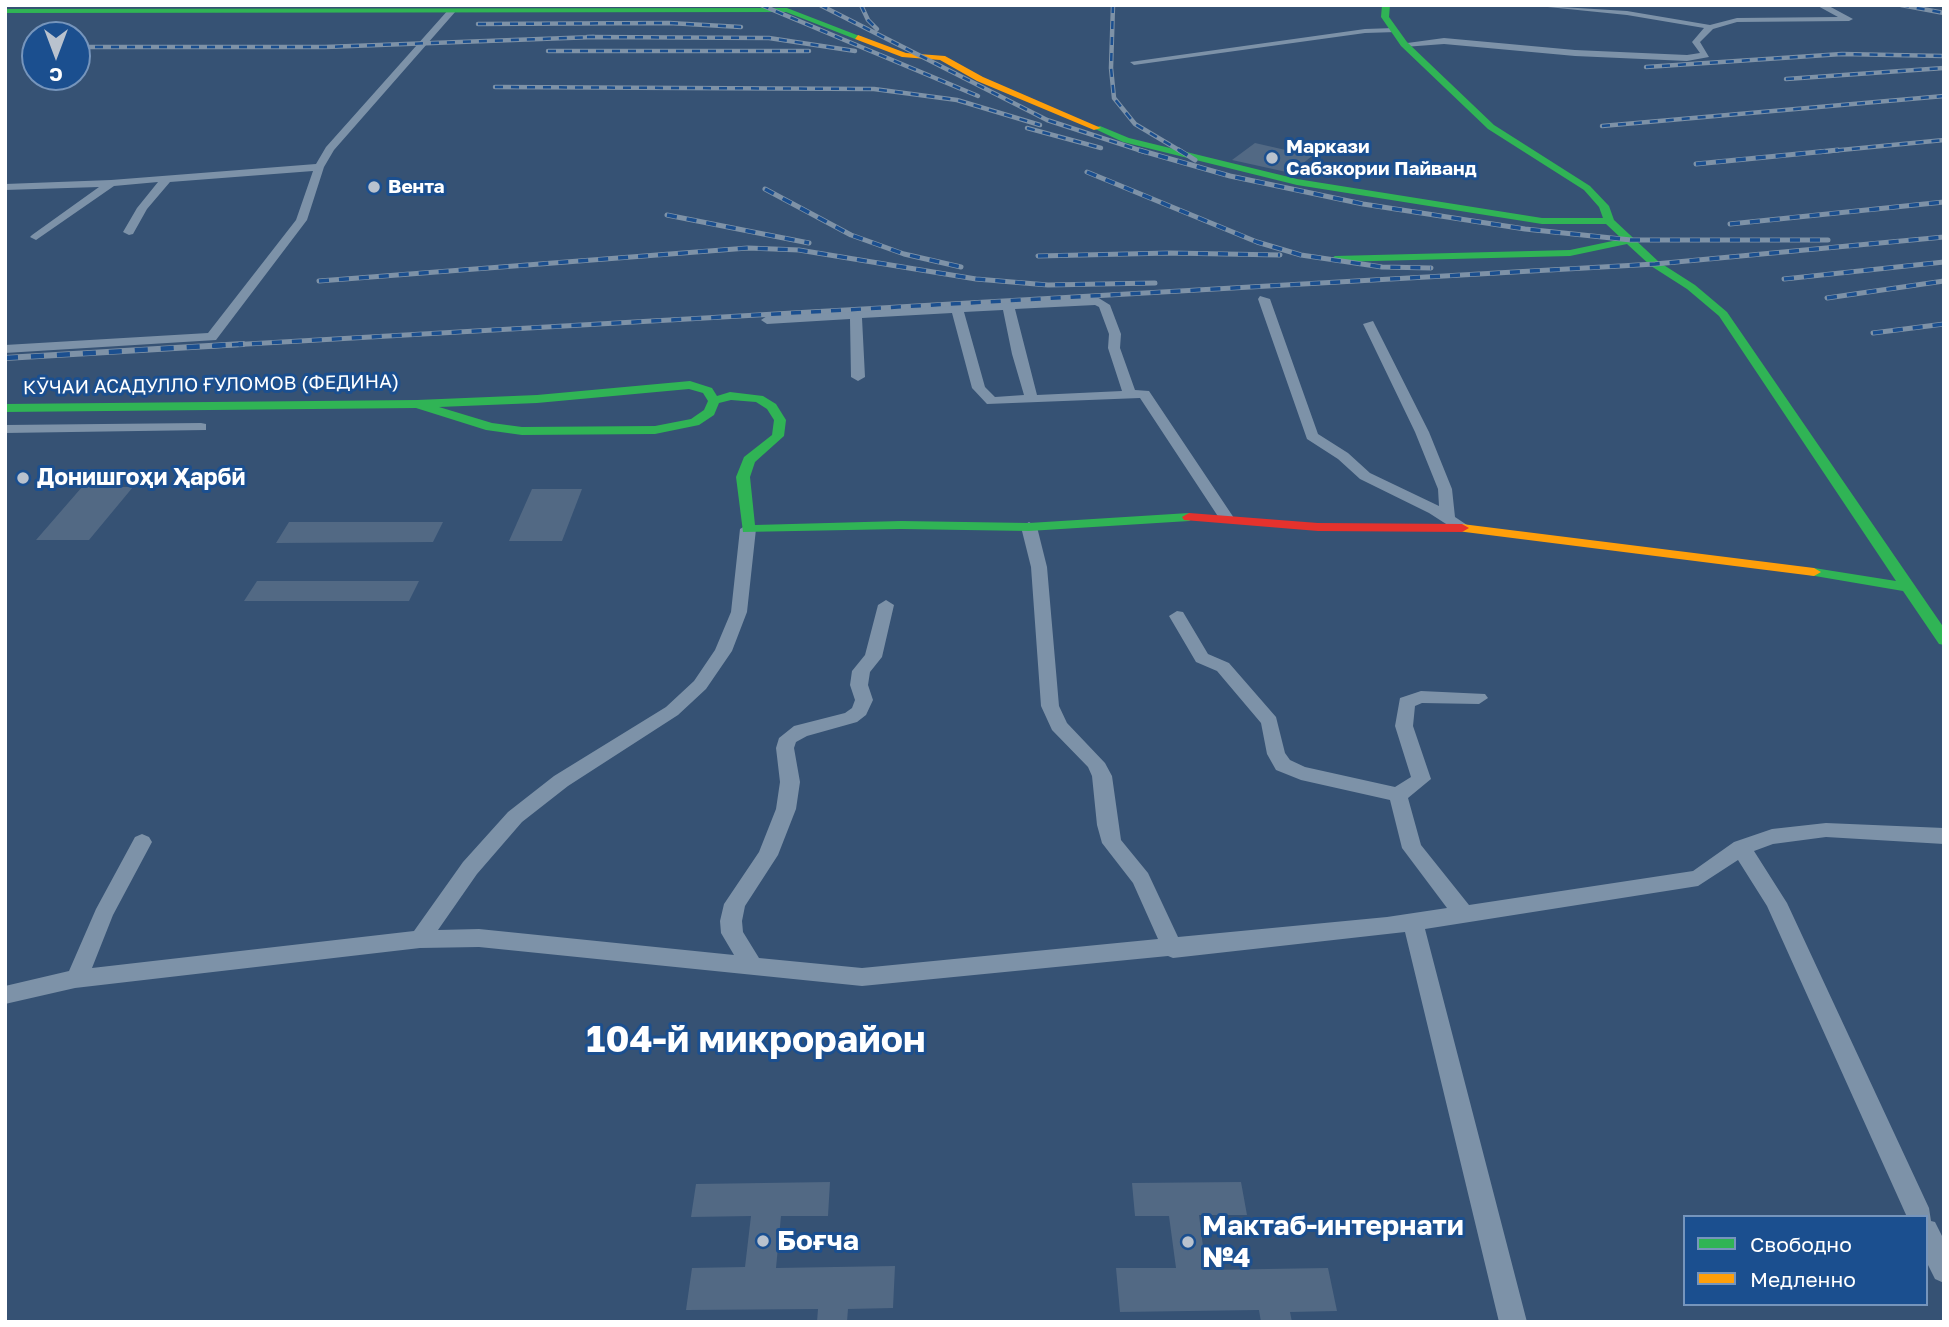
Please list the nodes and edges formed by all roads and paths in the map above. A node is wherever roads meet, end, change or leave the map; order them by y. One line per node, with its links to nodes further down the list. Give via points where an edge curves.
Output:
1 (1386, 5): 7 (street, via 1385,17)
2 (1532, 5): 6 (street, via 1627,13)
3 (1820, 5): 6 (street, via 1849,19 1737,20)
4 (5, 11): 5 (street)
5 (453, 11): 10 (street, via 340,135); 14 (street, via 796,11 905,55 942,58 980,79 1126,140 1195,158 1297,182 1508,216)
6 (1710, 27): 8 (street, via 1696,42 1706,55 1687,58 1444,41)
7 (1394, 30): 8 (street); 9 (street)
8 (1404, 44): 14 (street, via 1491,127 1587,188 1604,206)
9 (1133, 62)
10 (319, 167): 11 (street); 25 (street, КӮЧАИ АСАДУЛЛО ҒУЛОМОВ (ФЕДИНА), via 301,220 212,337)
11 (166, 180): 12 (street); 15 (street)
12 (111, 183): 13 (street); 16 (street)
13 (5, 187)
14 (1609, 221): 17 (street)
15 (129, 232)
16 (36, 237)
17 (1631, 240): 18 (street, via 1570,253); 39 (street, via 1655,264 1712,305 1734,329)
18 (1335, 259)
19 (1264, 299): 34 (street, via 1312,436 1365,476)
20 (1008, 306): 21 (street); 27 (street, via 1097,300 1115,334 1114,348); 28 (street)
21 (957, 309): 22 (street); 28 (street, via 979,388 992,401)
22 (856, 314): 23 (street); 26 (street)
23 (767, 320)
24 (1369, 324): 34 (street, via 1422,432 1445,489)
25 (5, 349)
26 (858, 377)
27 (1130, 395): 28 (street); 35 (street, via 1144,394)
28 (1032, 399)
29 (715, 401): 30 (street, КӮЧАИ АСАДУЛЛО ҒУЛОМОВ (ФЕДИНА), via 708,391 690,385); 30 (street, КӮЧАИ АСАДУЛЛО ҒУЛОМОВ (ФЕДИНА), via 705,418 655,430 522,431 490,427); 38 (street, via 730,396 759,399 772,407 780,420 778,436 748,460 743,477)
30 (417, 404): 31 (street, КӮЧАИ АСАДУЛЛО ҒУЛОМОВ (ФЕДИНА))
31 (5, 408)
32 (201, 427): 33 (street)
33 (5, 429)
34 (1447, 517): 37 (street)
35 (1226, 518): 36 (street); 37 (street, via 1318,527)
36 (1029, 527): 38 (street); 51 (street, via 1038,567 1051,706 1068,738 1096,763 1112,843 1141,879)
37 (1462, 528): 39 (street)
38 (748, 529): 50 (street, via 739,612 723,651 700,685 672,711 561,781 515,817 470,868)
39 (1907, 587): 42 (street)
40 (886, 605): 52 (street, via 873,657 862,671 860,711 788,738 786,809 768,855 735,904 731,921 732,933)
41 (1177, 616): 44 (street, via 1202,659 1223,667 1270,720 1276,754 1283,765)
42 (1944, 640)
43 (1479, 698): 44 (street, via 1421,697 1406,702 1404,726 1421,779)
44 (1398, 795): 48 (street, via 1412,848)
45 (1944, 836): 47 (street, via 1826,830 1759,839)
46 (142, 842): 53 (street, via 103,915)
47 (1741, 847): 48 (street, via 1698,878); 55 (street, via 1776,903)
48 (1463, 914): 49 (street)
49 (1413, 922): 51 (street); 58 (street)
50 (420, 939): 52 (street, via 479,938); 53 (street)
51 (1173, 949): 52 (street, via 862,977)
52 (753, 967)
53 (78, 978): 54 (street)
54 (5, 995)
55 (1919, 1215)
56 (1928, 1235): 57 (street)
57 (1944, 1270)
58 (1513, 1322)

